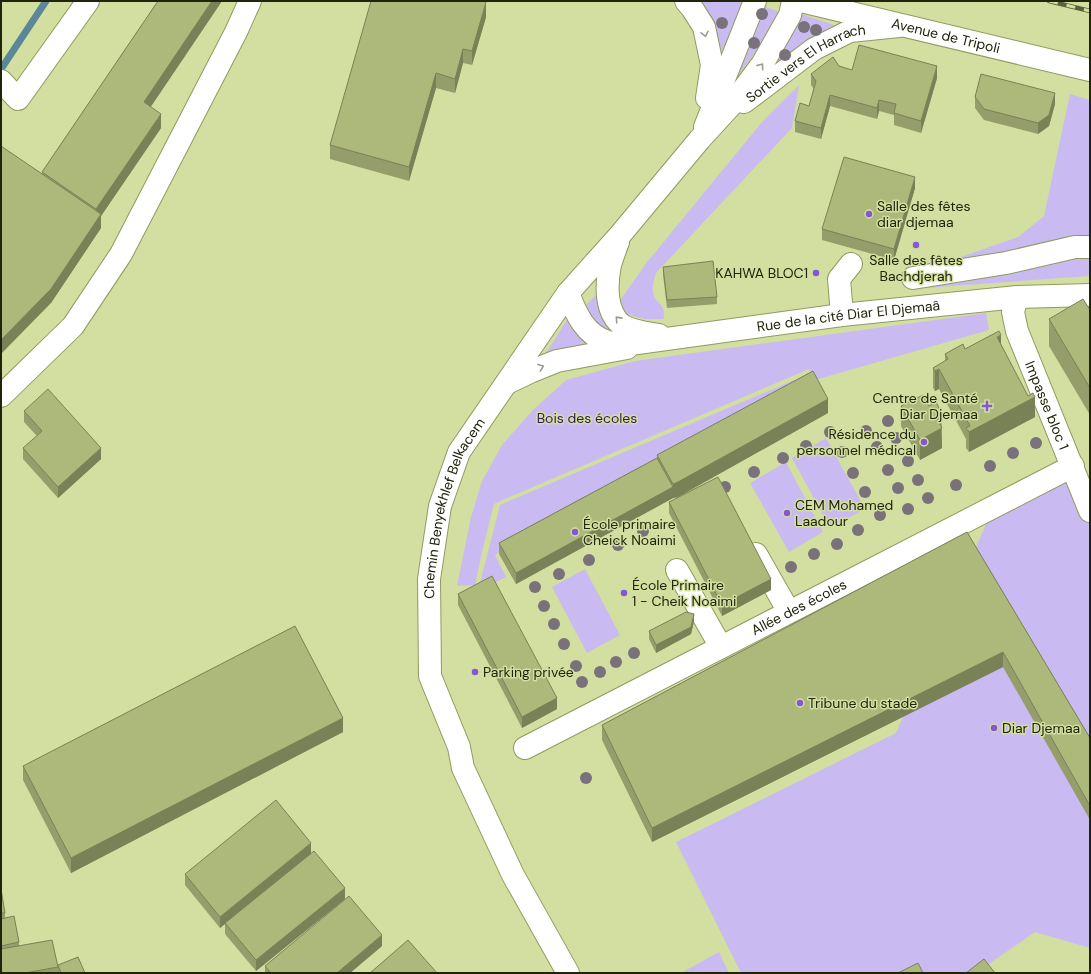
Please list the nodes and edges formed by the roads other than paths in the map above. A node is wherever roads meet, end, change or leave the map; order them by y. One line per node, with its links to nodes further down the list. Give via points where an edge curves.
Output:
1 (88, 1): 9 (street, via 18,99)
2 (250, 1): 21 (street, via 121,254 73,326)
3 (686, 1): 10 (street, one-way to 10, via 704,28 712,65)
4 (755, 1): 10 (street)
5 (793, 1): 10 (street, one-way to 5, via 733,103 763,63 790,15)
6 (801, 1): 7 (street, Avenue de Tripoli)
7 (903, 25): 8 (street, Avenue de Tripoli); 10 (street, Sortie vers El Harrach, via 850,31 814,49)
8 (1090, 70)
9 (1, 80)
10 (700, 139): 11 (street, Rue de la cité Diar El Djemaâ)
11 (620, 235): 15 (street, Rue de la cité Diar El Djemaâ); 19 (street, Rue de la cité Diar El Djemaâ, one-way to 11, via 643,333 623,326 613,314 607,295 610,265)
12 (1090, 247): 14 (street, via 1075,247 1006,263)
13 (851, 264): 18 (street, via 839,279)
14 (913, 278)
15 (568, 293): 19 (street, Rue de la cité Diar El Djemaâ, via 583,325 594,335 608,342 630,344); 20 (street, Chemin Benyekhlef Belkacem)
16 (1090, 295): 17 (street, Rue de la cité Diar El Djemaâ)
17 (1017, 298): 18 (street, Rue de la cité Diar El Djemaâ); 22 (street, Impasse bloc 1, via 1013,312 1017,331)
18 (842, 315): 19 (street, Rue de la cité Diar El Djemaâ)
19 (681, 337): 20 (street, one-way to 19, via 557,361)
20 (506, 384): 29 (street, Chemin Benyekhlef Belkacem, via 459,452 440,506 429,579 430,676 459,747 463,768 513,875)
21 (1, 396)
22 (1073, 466): 23 (street, Impasse bloc 1); 26 (street, Allée des écoles)
23 (1090, 511)
24 (747, 539): 26 (street)
25 (677, 570): 27 (street)
26 (789, 612): 27 (street, Allée des écoles)
27 (721, 647): 28 (street, Allée des écoles)
28 (525, 748)
29 (568, 973)

